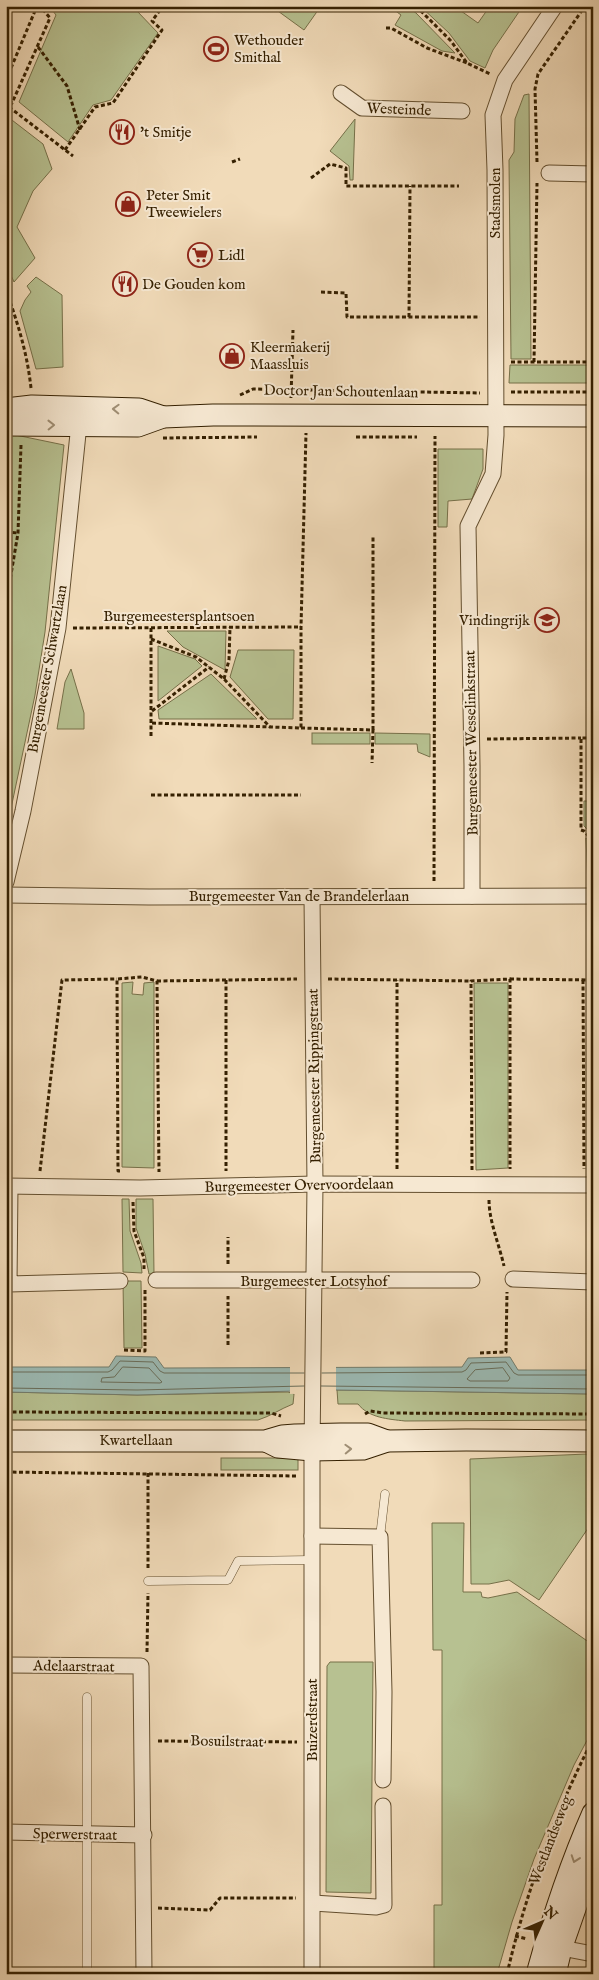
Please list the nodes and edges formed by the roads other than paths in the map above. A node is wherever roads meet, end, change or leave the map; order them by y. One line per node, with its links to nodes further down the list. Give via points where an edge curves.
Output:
1 (555, 6): 7 (street, Stadsmolen, via 505,80 493,115)
2 (341, 93): 3 (street, Westeinde, via 362,108)
3 (462, 111)
4 (549, 173): 5 (street)
5 (593, 174)
6 (6, 409): 9 (street, Doctor Jan Schoutenlaan, one-way to 6, via 138,409 32,406)
7 (495, 416): 8 (street, Doctor Jan Schoutenlaan); 9 (street, Doctor Jan Schoutenlaan); 14 (street, Burgemeester Wesselinkstraat, via 493,474 468,526)
8 (593, 416)
9 (163, 417): 10 (street, Doctor Jan Schoutenlaan, via 138,426)
10 (79, 424): 11 (street, Doctor Jan Schoutenlaan, one-way to 10); 12 (street, Burgemeester Schwartzlaan, via 58,628)
11 (14, 425)
12 (6, 882)
13 (6, 895): 16 (street, Burgemeester Van de Brandelerlaan)
14 (472, 896): 15 (street, Burgemeester Van de Brandelerlaan); 16 (street, Burgemeester Van de Brandelerlaan)
15 (593, 896)
16 (312, 897): 17 (street, Burgemeester Rippingstraat)
17 (315, 1184): 18 (street, Burgemeester Overvoordelaan); 19 (street, Burgemeester Overvoordelaan, via 140,1188); 24 (street, Burgemeester Rippingstraat)
18 (588, 1185)
19 (8, 1186): 26 (street)
20 (513, 1279): 25 (street)
21 (148, 1280): 24 (street, Burgemeester Lotsyhof)
22 (472, 1280): 24 (street, Burgemeester Lotsyhof)
23 (120, 1281): 26 (street)
24 (314, 1281): 29 (street, Burgemeester Rippingstraat)
25 (593, 1282)
26 (8, 1284)
27 (593, 1441): 29 (street, Kwartellaan, via 388,1441 368,1434)
28 (6, 1442): 29 (street, Kwartellaan, via 265,1441 282,1436)
29 (312, 1442): 31 (street, Buizerdstraat)
30 (385, 1494): 32 (lane)
31 (312, 1536): 32 (street); 33 (street, Buizerdstraat)
32 (380, 1536): 37 (street)
33 (312, 1560): 34 (lane, via 238,1561 228,1580); 44 (street, Buizerdstraat)
34 (148, 1581)
35 (6, 1665): 42 (street, Adelaarstraat, via 141,1666)
36 (87, 1696): 41 (lane)
37 (383, 1780)
38 (383, 1806): 44 (street, via 384,1905)
39 (593, 1814): 45 (street, Westlandseweg, one-way to 45, via 583,1835)
40 (6, 1832): 41 (street, Sperwerstraat)
41 (86, 1835): 42 (street, Sperwerstraat); 47 (lane)
42 (144, 1835): 48 (street)
43 (593, 1857): 45 (street, Westlandseweg)
44 (313, 1904): 49 (street, Buizerdstraat)
45 (553, 1946): 46 (street); 50 (street, Westlandseweg); 51 (street, Westlandseweg)
46 (593, 1954)
47 (87, 1968)
48 (144, 1974)
49 (312, 1974)
50 (537, 1974)
51 (555, 1974)

